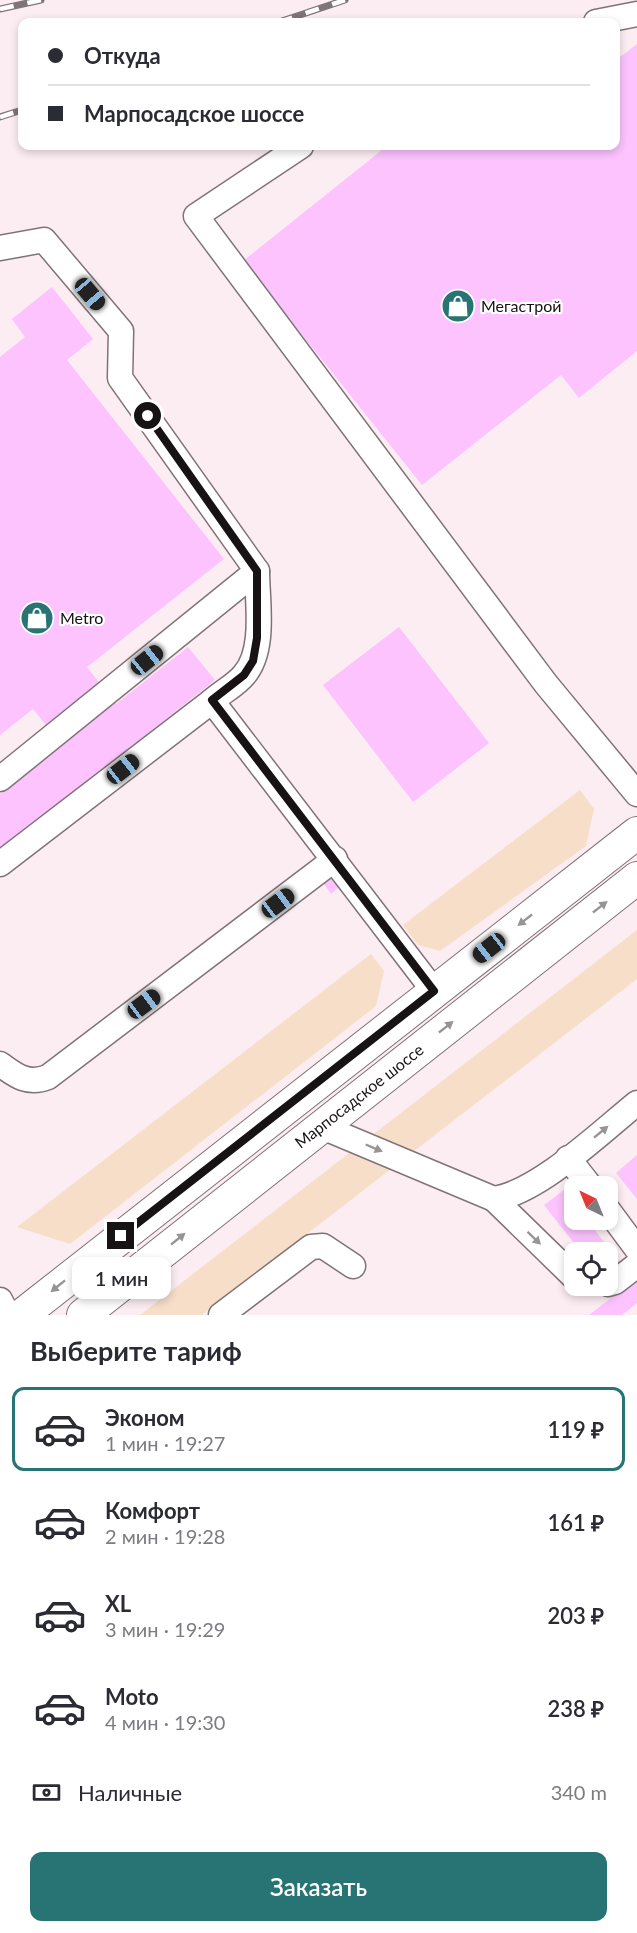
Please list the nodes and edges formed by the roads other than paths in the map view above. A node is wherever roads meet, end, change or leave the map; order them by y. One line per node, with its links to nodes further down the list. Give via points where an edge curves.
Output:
1 (637, 14): 2 (street)
2 (616, 18)
3 (295, 150): 8 (street, via 196,216 546,684)
4 (0, 248): 5 (street, via 44,240 121,331 120,378)
5 (257, 571): 6 (street, via 253,661 244,675); 7 (street)
6 (212, 700): 10 (street); 11 (street)
7 (0, 779)
8 (637, 794)
9 (637, 833): 13 (main road, one-way to 13)
10 (335, 859): 13 (street); 14 (street, via 48,1077 36,1082 17,1077)
11 (0, 864)
12 (637, 878): 16 (main road, Марпосадское шоссе, one-way to 12)
13 (434, 991): 28 (main road, one-way to 28)
14 (0, 1064)
15 (637, 1103): 17 (street, one-way to 15)
16 (320, 1126): 19 (street, one-way to 19); 29 (main road, Марпосадское шоссе, one-way to 16)
17 (568, 1158): 18 (street); 19 (street, via 528,1187)
18 (582, 1176)
19 (494, 1199): 24 (street, one-way to 24)
20 (618, 1223): 21 (street)
21 (637, 1249)
22 (637, 1265): 25 (street)
23 (352, 1266): 30 (street, via 323,1246 311,1247)
24 (564, 1267)
25 (618, 1280)
26 (0, 1300): 27 (street)
27 (8, 1315)
28 (22, 1315)
29 (83, 1315)
30 (221, 1315)

